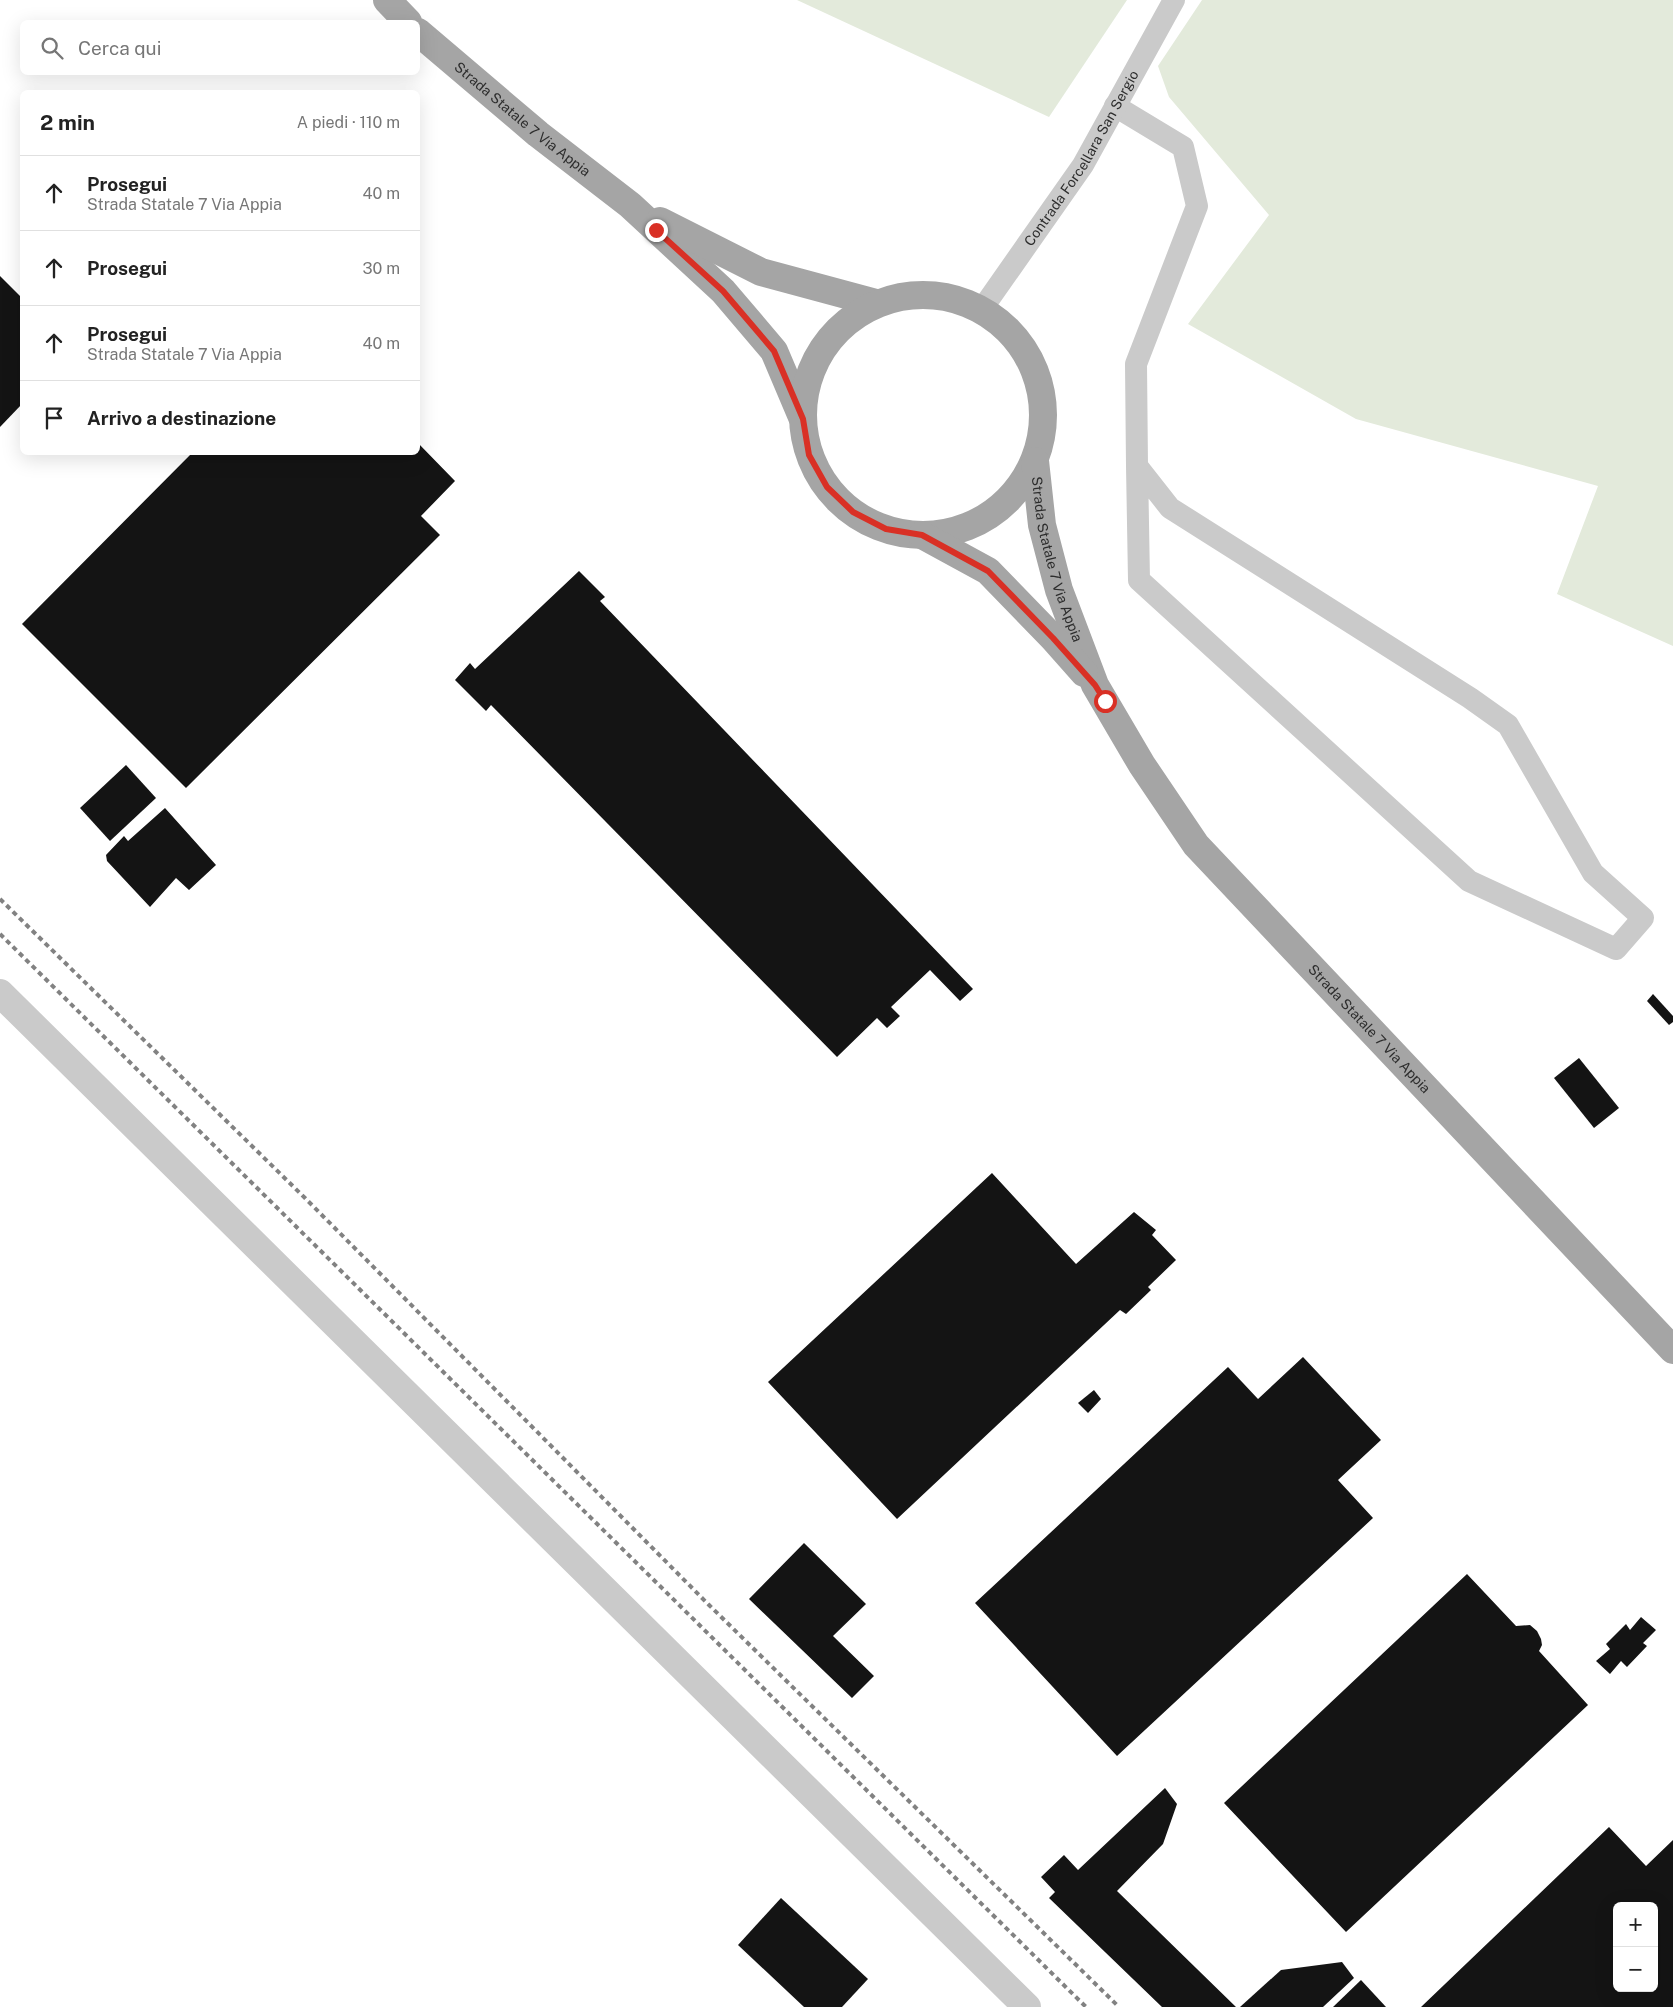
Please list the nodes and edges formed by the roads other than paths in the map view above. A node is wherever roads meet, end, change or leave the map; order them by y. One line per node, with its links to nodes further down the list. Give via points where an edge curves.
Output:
1 (387, 0): 3 (main road)
2 (1174, 0): 5 (lane, Contrada Forcellara San Sergio)
3 (406, 20)
4 (420, 34): 6 (main road, Strada Statale 7 Via Appia, via 538,134)
5 (1115, 106): 8 (lane, Contrada Forcellara San Sergio, via 1083,165); 11 (lane, via 1183,147 1197,206 1136,364)
6 (630, 205): 7 (main road, Strada Statale 7 Via Appia, via 761,272); 9 (main road, Strada Statale 7 Via Appia, via 723,291 774,351)
7 (876, 303): 8 (main road, via 912,295 948,297); 9 (main road, via 846,322 822,349 807,383)
8 (982, 309): 10 (main road, via 1010,331 1031,359 1042,392 1044,427)
9 (803, 419): 12 (main road, via 809,455 827,487 853,512 886,529)
10 (1035, 461): 12 (main road, via 1016,491 990,515 957,530); 13 (main road, Strada Statale 7 Via Appia, via 1042,524 1057,581)
11 (1137, 466): 11 (lane, via 1170,508 1508,725 1593,873 1642,918 1616,949 1469,881 1139,580)
12 (922, 535): 13 (main road, Strada Statale 7 Via Appia, via 988,571)
13 (1095, 685): 15 (main road, Strada Statale 7 Via Appia, via 1142,765 1196,845)
14 (0, 993): 16 (street)
15 (1673, 1350)
16 (1027, 2007)

